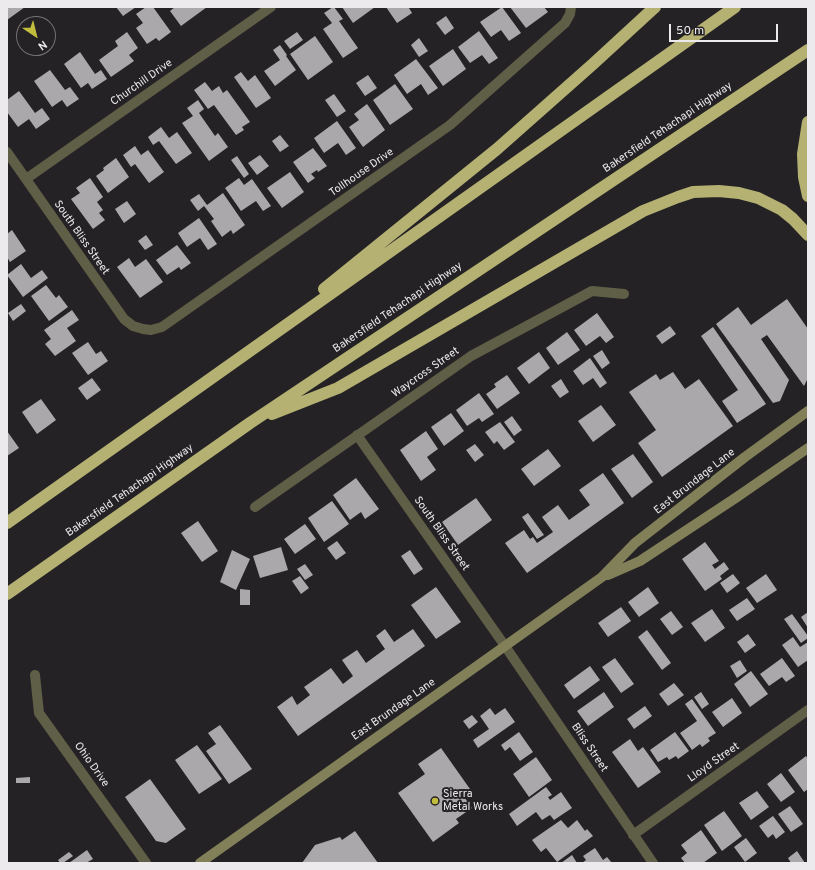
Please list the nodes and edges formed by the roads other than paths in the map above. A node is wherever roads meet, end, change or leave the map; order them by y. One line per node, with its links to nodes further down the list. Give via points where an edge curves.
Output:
1 (271, 7): 8 (street, Churchill Drive)
2 (571, 7): 12 (street, Tollhouse Drive, via 565,23 429,141 162,327)
3 (655, 7): 13 (highway, via 496,149)
4 (734, 7): 13 (highway)
5 (808, 50): 15 (highway, Bakersfield Tehachapi Highway)
6 (808, 122): 9 (highway, via 803,154)
7 (7, 152): 8 (street, South Bliss Street)
8 (26, 179): 12 (street, South Bliss Street, via 124,319 133,326)
9 (808, 196)
10 (808, 235): 15 (highway, via 793,218 758,198 719,190 694,192 678,197 643,211 338,388)
11 (624, 294): 16 (street, Waycross Street, via 592,290 471,356)
12 (143, 329)
13 (239, 359): 19 (highway)
14 (808, 412): 20 (main road, East Brundage Lane, via 739,461 635,543)
15 (250, 423): 21 (highway, Bakersfield Tehachapi Highway)
16 (357, 435): 18 (street, Waycross Street); 22 (street, South Bliss Street)
17 (808, 448): 20 (main road, East Brundage Lane, via 640,561)
18 (255, 507)
19 (7, 523)
20 (602, 578): 22 (main road, East Brundage Lane)
21 (7, 594)
22 (504, 646): 25 (street, Bliss Street); 27 (main road, East Brundage Lane)
23 (35, 675): 26 (street, Ohio Drive, via 39,713)
24 (808, 710): 25 (street, Lloyd Street)
25 (633, 835): 28 (street, Bliss Street)
26 (146, 863)
27 (200, 863)
28 (653, 863)

